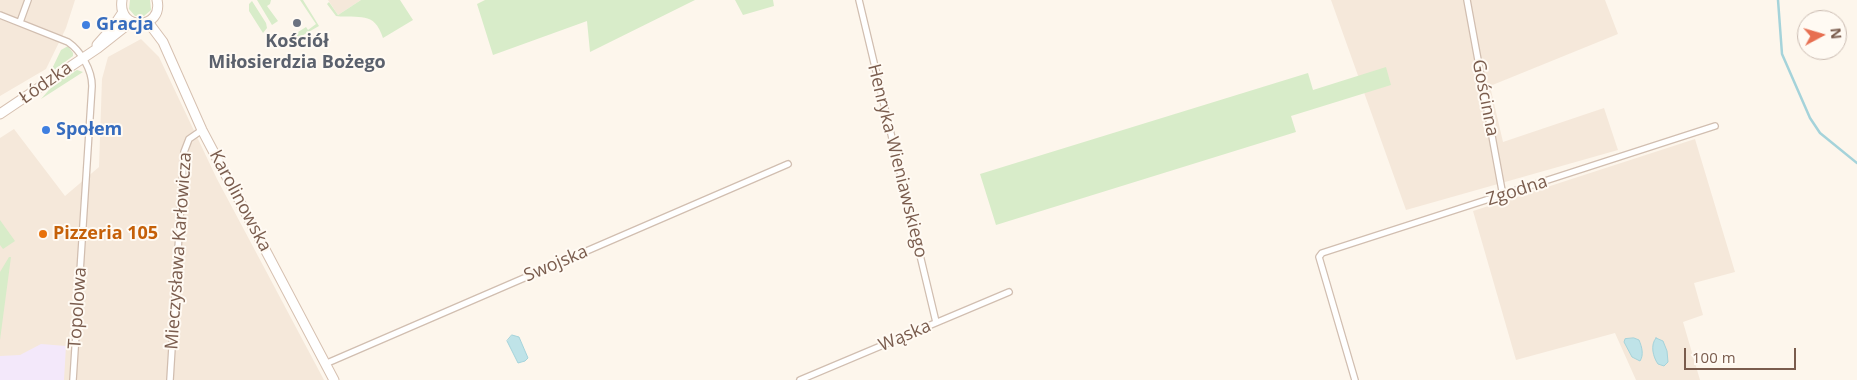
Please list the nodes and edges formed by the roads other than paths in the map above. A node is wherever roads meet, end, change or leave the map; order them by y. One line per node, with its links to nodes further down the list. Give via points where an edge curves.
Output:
1 (28, 0): 9 (street)
2 (122, 0): 7 (street)
3 (167, 0): 6 (street)
4 (859, 0): 20 (street, Henryka Wieniawskiego)
5 (1467, 0): 18 (street, Gościnna)
6 (158, 2): 11 (street, via 154,16)
7 (123, 12): 10 (street); 12 (street, Łódzka)
8 (0, 16): 9 (street)
9 (20, 22): 13 (street, via 68,42)
10 (131, 22): 11 (street); 12 (street, Łódzka)
11 (148, 22): 16 (street, Karolinowska, via 165,47)
12 (92, 51): 13 (street, Łódzka)
13 (82, 58): 14 (street, Łódzka); 22 (street, Topolowa, via 92,76 92,86)
14 (0, 114)
15 (1715, 126): 18 (street, Zgodna)
16 (202, 130): 21 (street, Karolinowska); 23 (street, Mieczysława Karłowicza, via 189,139 184,152)
17 (788, 164): 21 (street, Swojska)
18 (1503, 196): 26 (street, Zgodna, via 1322,253 1319,257)
19 (1009, 292): 20 (street, Wąska)
20 (936, 322): 25 (street, Wąska)
21 (325, 364): 24 (street, Karolinowska)
22 (73, 380)
23 (170, 380)
24 (334, 380)
25 (800, 380)
26 (1355, 380)

